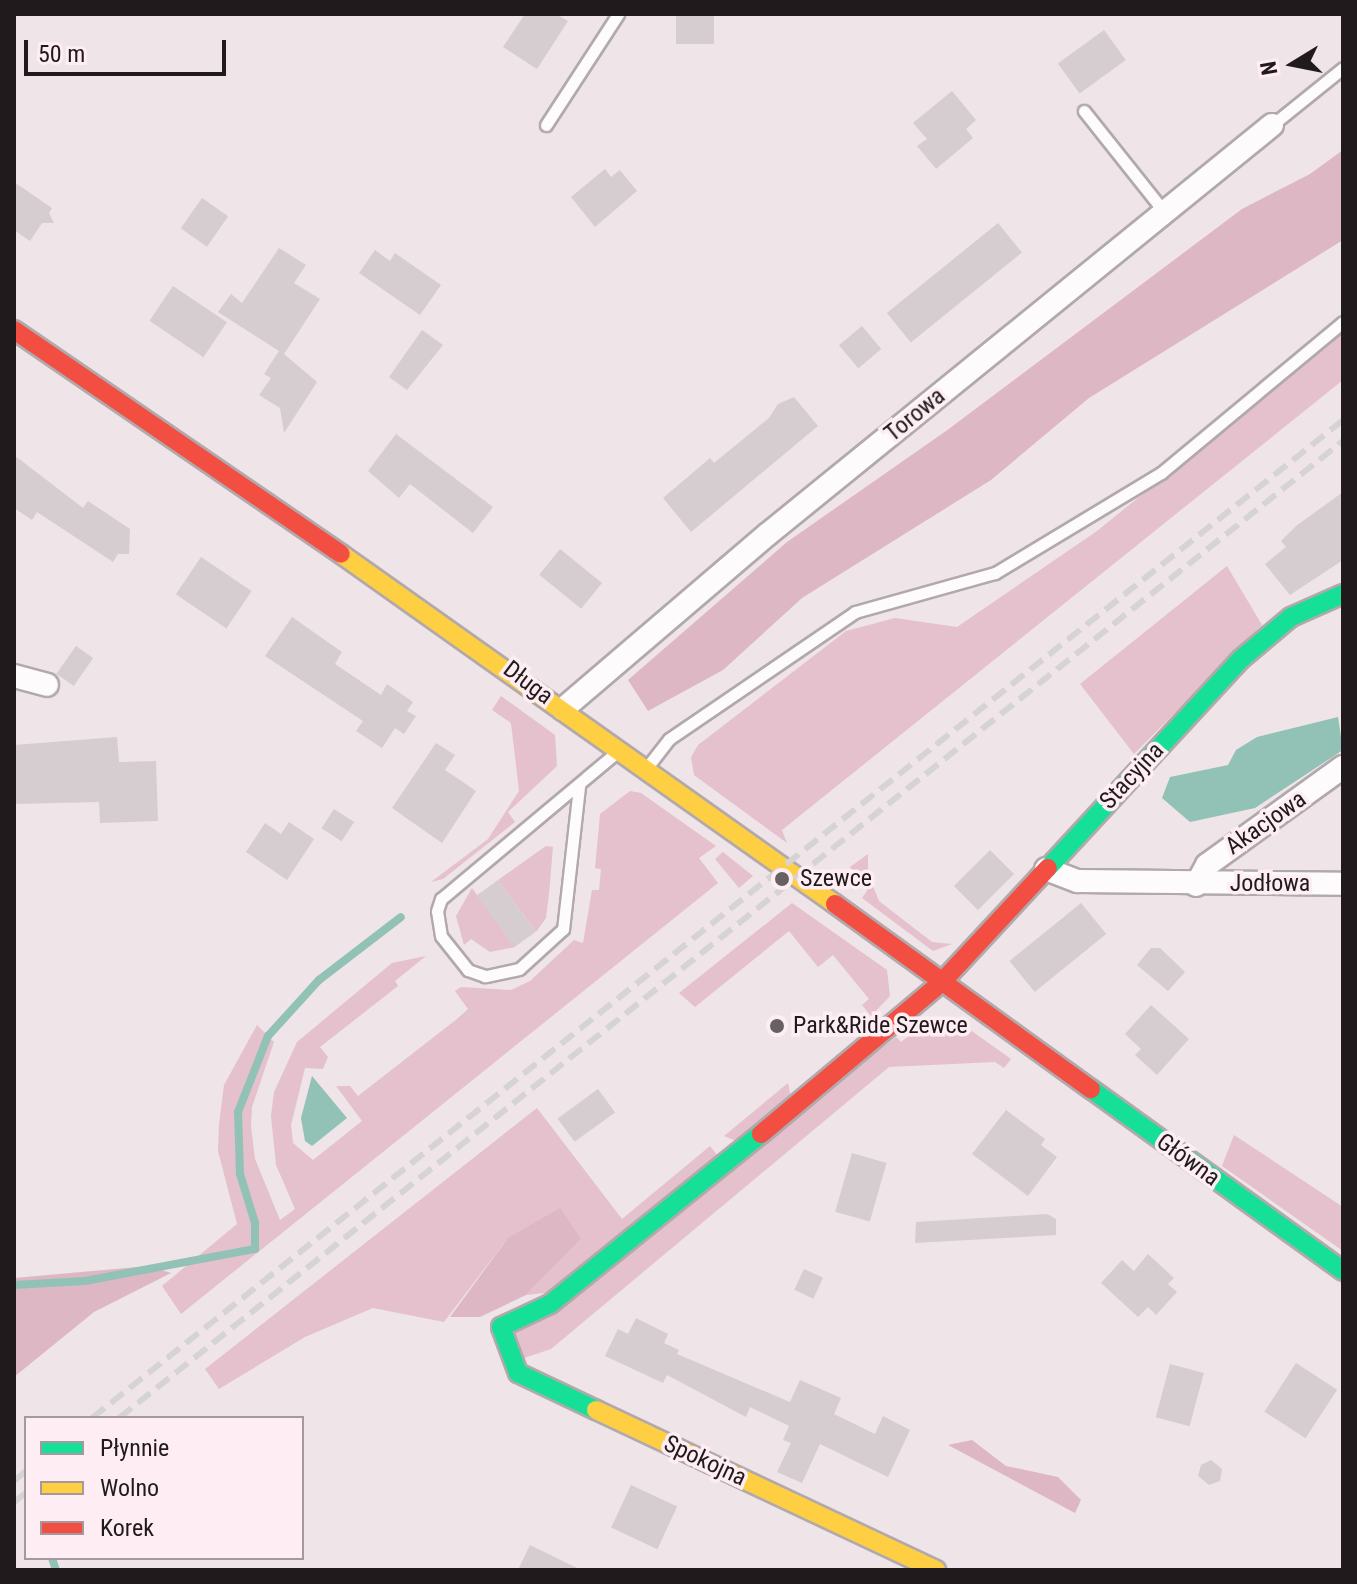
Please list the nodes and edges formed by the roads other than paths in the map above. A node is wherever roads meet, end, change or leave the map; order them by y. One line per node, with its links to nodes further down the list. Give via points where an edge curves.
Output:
1 (618, 14): 4 (lane)
2 (1343, 68): 5 (lane)
3 (1084, 111): 6 (lane)
4 (546, 125)
5 (1272, 125): 6 (street, Torowa)
6 (1165, 213): 12 (street, Torowa, via 744,554)
7 (1343, 322): 15 (lane, via 1161,473 995,573 855,612 669,739)
8 (14, 330): 12 (street, Długa)
9 (1343, 594): 17 (street, Stacyjna, via 1291,617 1241,659)
10 (14, 676): 11 (street)
11 (47, 685)
12 (563, 709): 13 (street, Długa)
13 (620, 750): 15 (street, Długa); 16 (lane)
14 (1343, 767): 19 (street, Akacjowa, via 1207,865)
15 (646, 768): 20 (street, Długa)
16 (579, 787): 16 (lane, via 441,899 441,936 468,970 485,976 519,969 563,929)
17 (1046, 869): 19 (street, Jodłowa, via 1078,881); 20 (street, Stacyjna)
18 (1343, 884): 19 (street, Jodłowa)
19 (1196, 885)
20 (941, 983): 21 (street, Długa); 23 (street, Stacyjna, via 637,1238 550,1304)
21 (1032, 1050): 22 (street, Główna)
22 (1343, 1271)
23 (501, 1327): 24 (street, Spokojna, via 518,1373)
24 (936, 1570)

